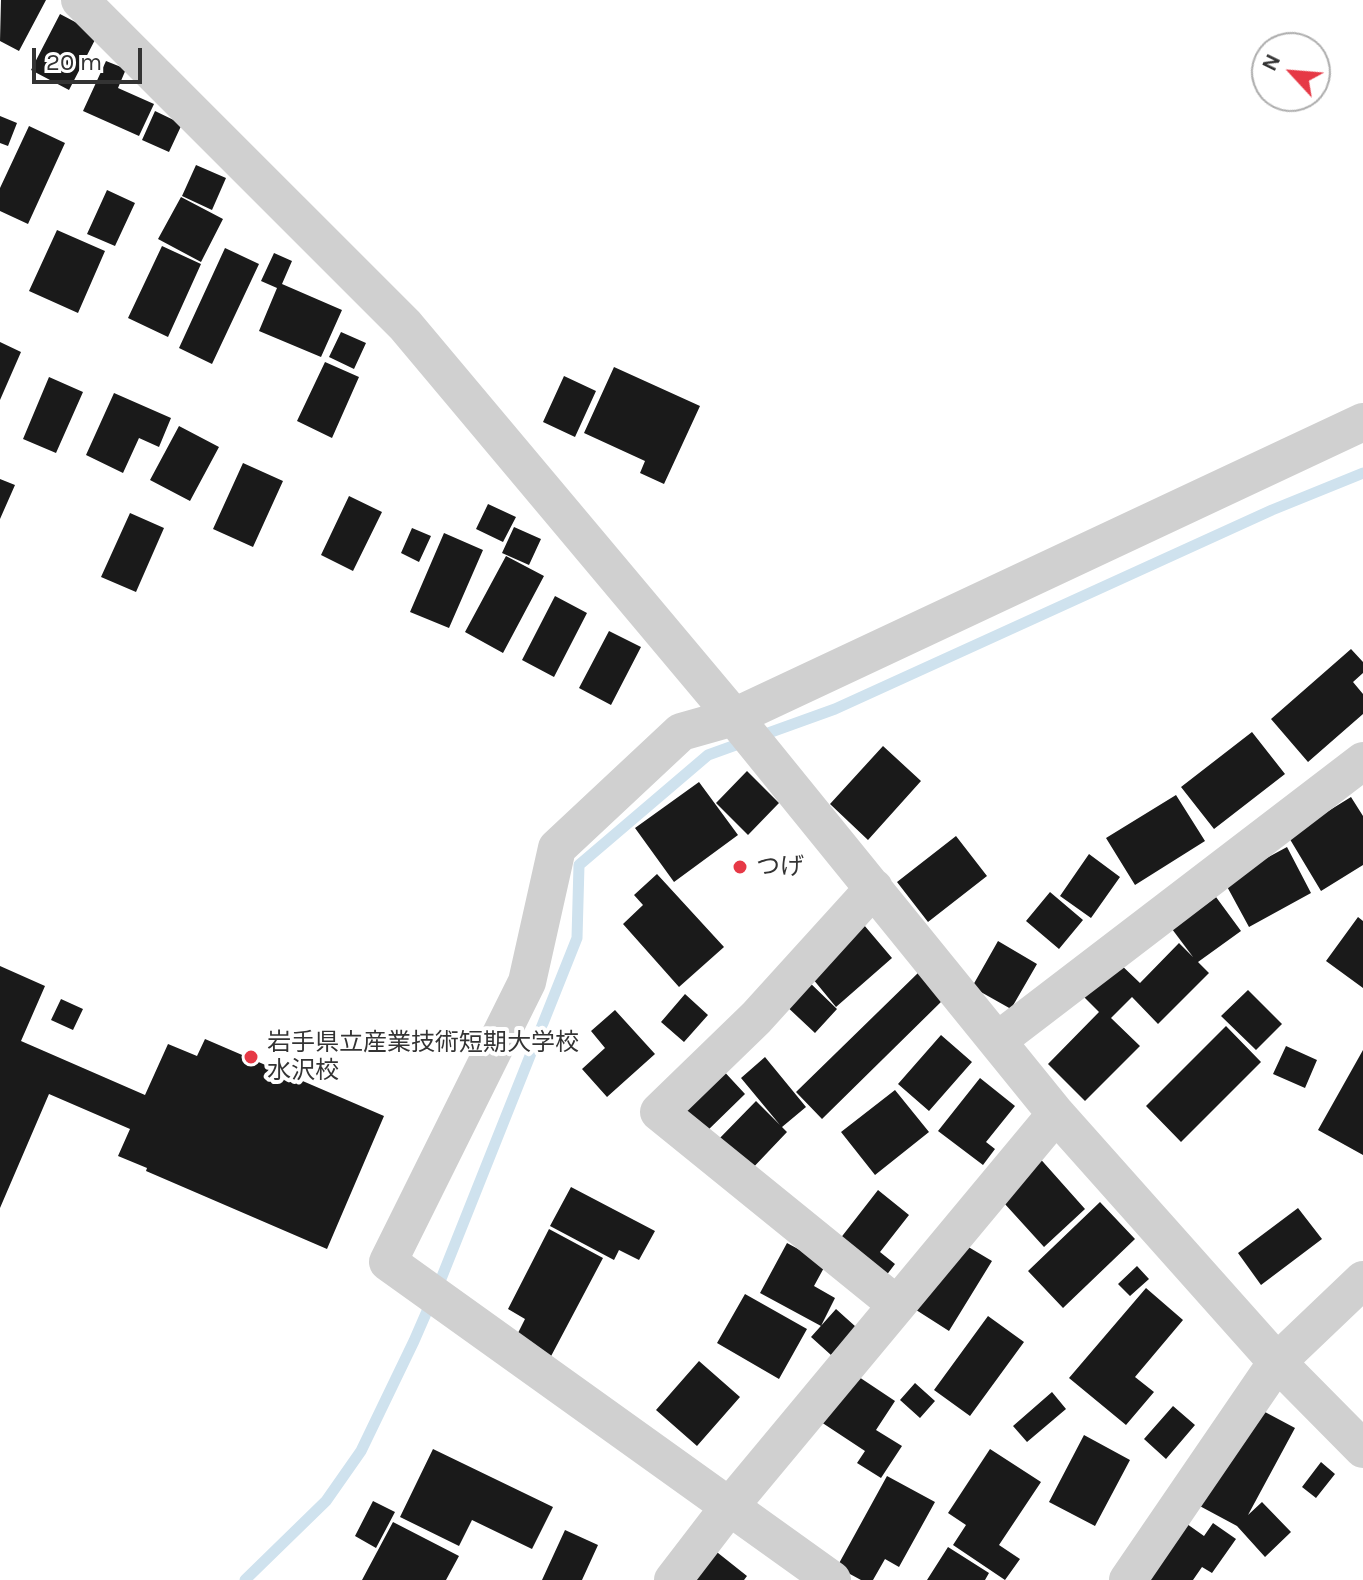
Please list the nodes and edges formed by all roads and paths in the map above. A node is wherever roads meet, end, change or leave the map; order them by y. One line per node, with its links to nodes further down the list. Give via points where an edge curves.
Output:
1 (80, 0): 3 (street, via 405,325)
2 (1363, 422): 3 (street)
3 (734, 717): 5 (street); 12 (street, via 681,732 557,848 527,982 388,1262)
4 (1363, 761): 6 (street)
5 (874, 888): 6 (street); 9 (street, via 756,1018 659,1112)
6 (997, 1041): 7 (street)
7 (1056, 1114): 9 (street); 10 (street)
8 (1363, 1280): 10 (street)
9 (897, 1305): 12 (street)
10 (1277, 1362): 11 (street); 15 (street)
11 (1363, 1449)
12 (729, 1507): 13 (street); 14 (street)
13 (673, 1580)
14 (832, 1580)
15 (1128, 1580)

